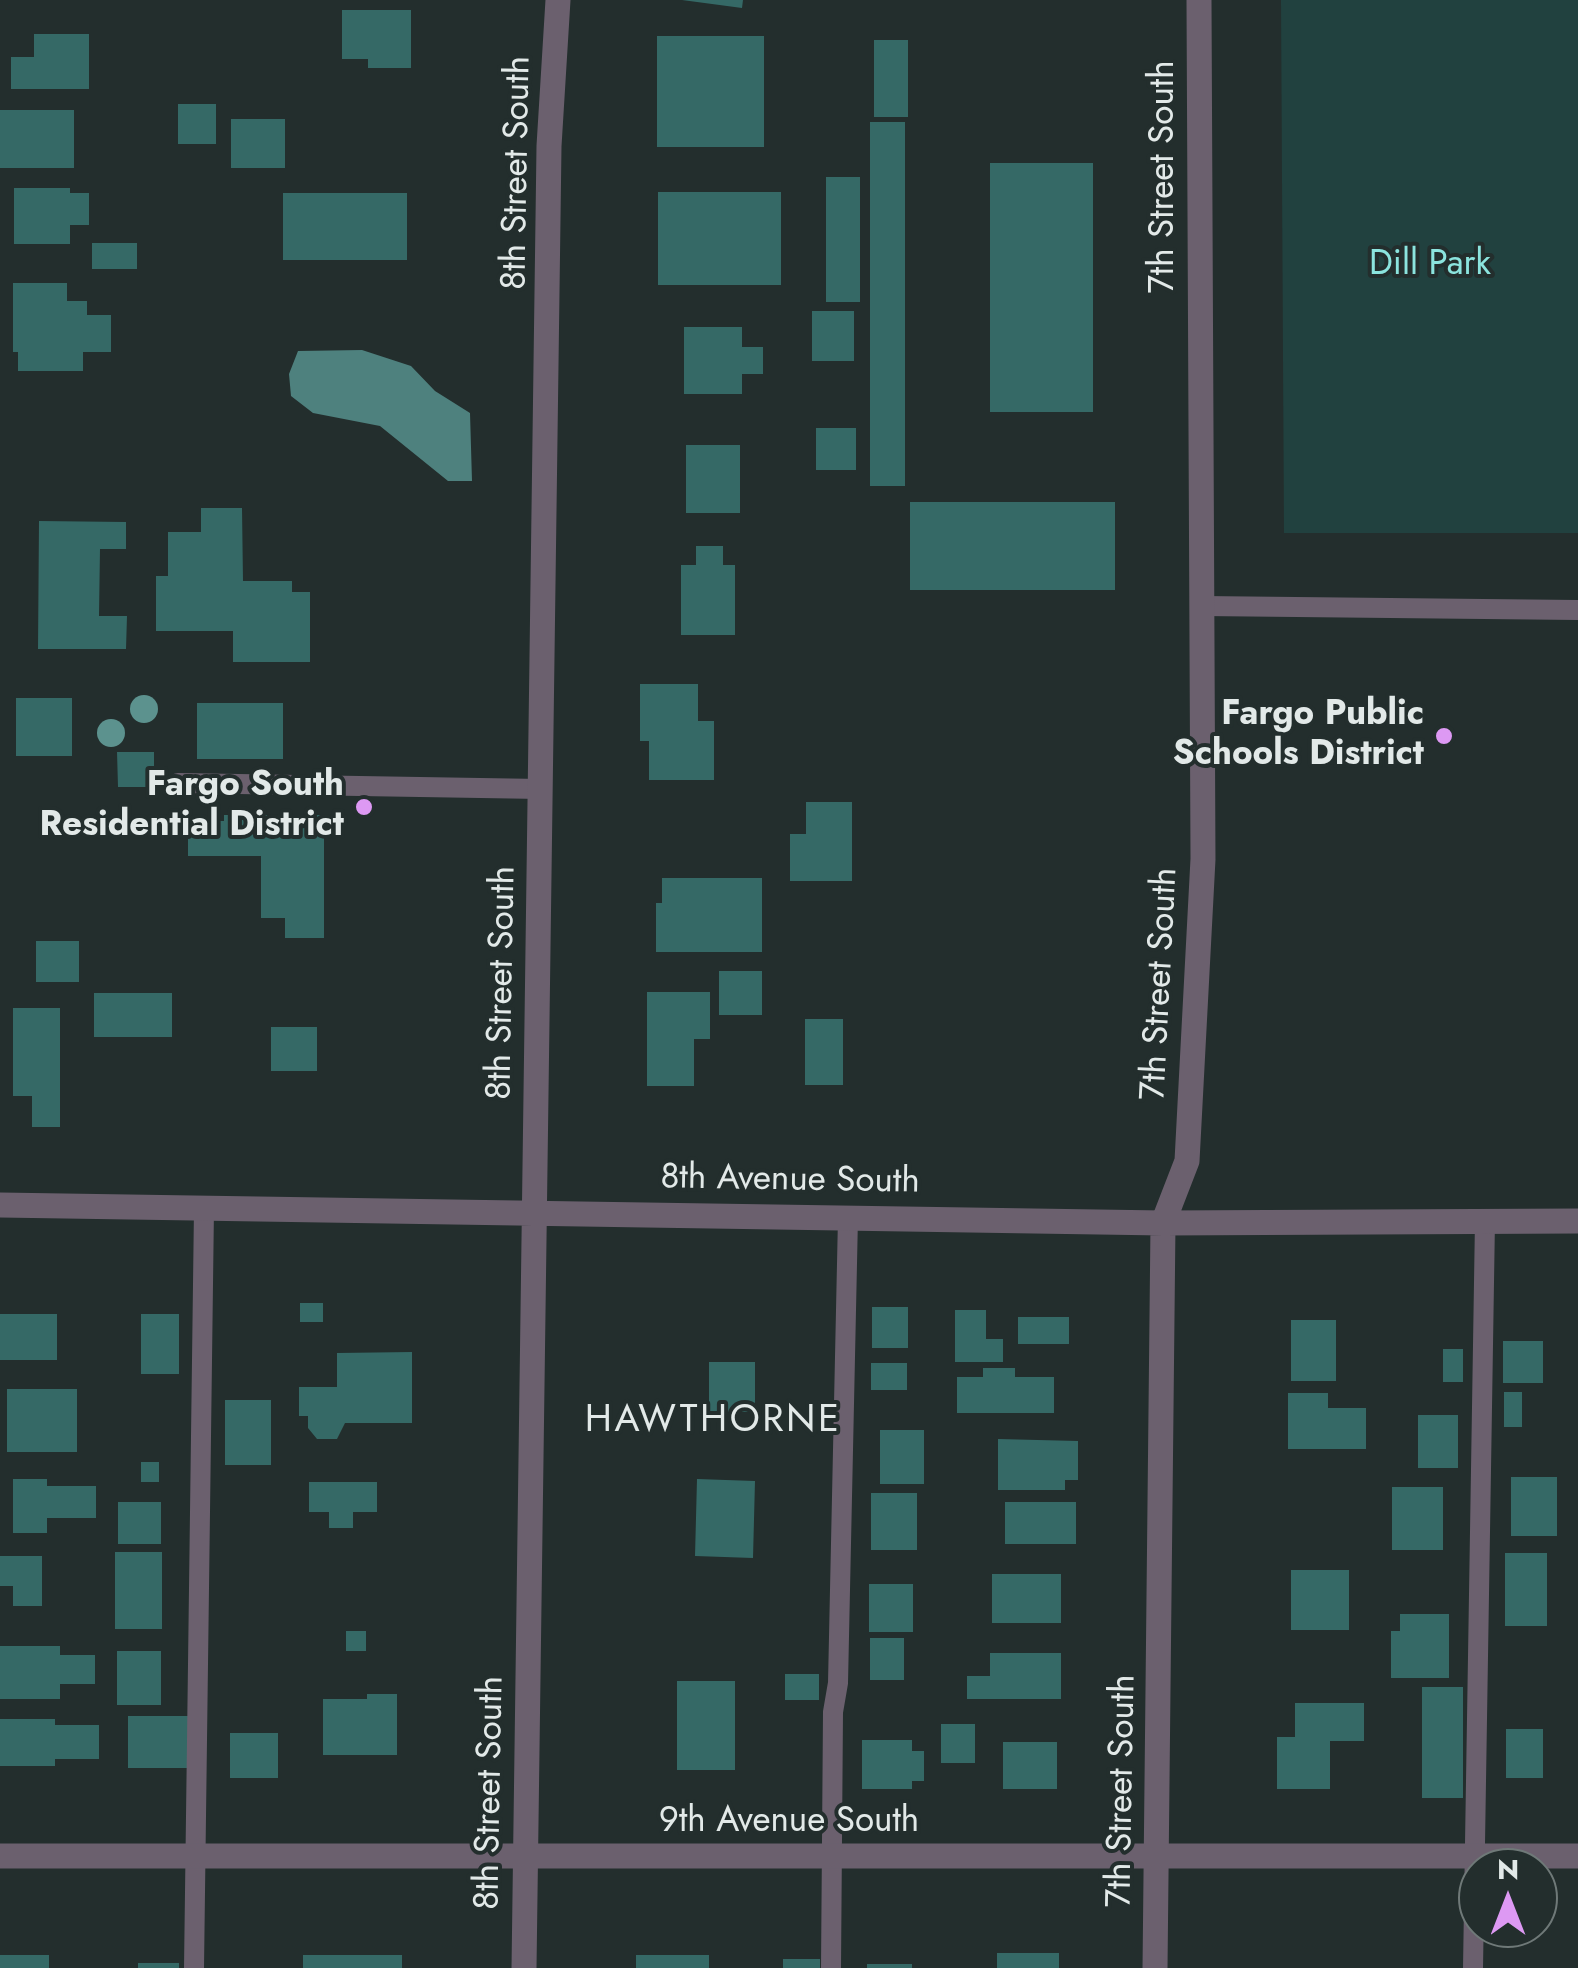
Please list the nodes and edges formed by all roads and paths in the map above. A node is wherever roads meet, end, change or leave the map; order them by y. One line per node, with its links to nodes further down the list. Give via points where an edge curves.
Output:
1 (558, 0): 6 (street, 8th Street South, via 550,146)
2 (1198, 0): 3 (street, 7th Street South)
3 (1202, 606): 4 (lane); 13 (street, 7th Street South, via 1204,859 1187,1161)
4 (1578, 610)
5 (178, 784): 6 (lane)
6 (542, 789): 9 (street, 8th Street South)
7 (0, 1205): 8 (street, 8th Avenue South)
8 (204, 1208): 9 (street, 8th Avenue South); 16 (lane)
9 (535, 1212): 10 (street, 8th Avenue South); 18 (street, 8th Street South)
10 (848, 1217): 13 (street, 8th Avenue South); 19 (lane, via 838,1682 832,1712)
11 (1484, 1220): 12 (street, 8th Avenue South); 13 (street, 8th Avenue South); 14 (lane)
12 (1578, 1221)
13 (1163, 1223): 20 (street, 7th Street South)
14 (1476, 1848)
15 (0, 1856): 16 (street, 9th Avenue South)
16 (194, 1856): 18 (street, 9th Avenue South); 21 (lane)
17 (1458, 1856): 20 (street, 9th Avenue South)
18 (526, 1857): 19 (street, 9th Avenue South); 22 (street, 8th Street South)
19 (835, 1858): 20 (street, 9th Avenue South); 23 (lane)
20 (1159, 1858): 24 (street, 7th Street South)
21 (194, 1968)
22 (524, 1968)
23 (832, 1968)
24 (1155, 1968)

